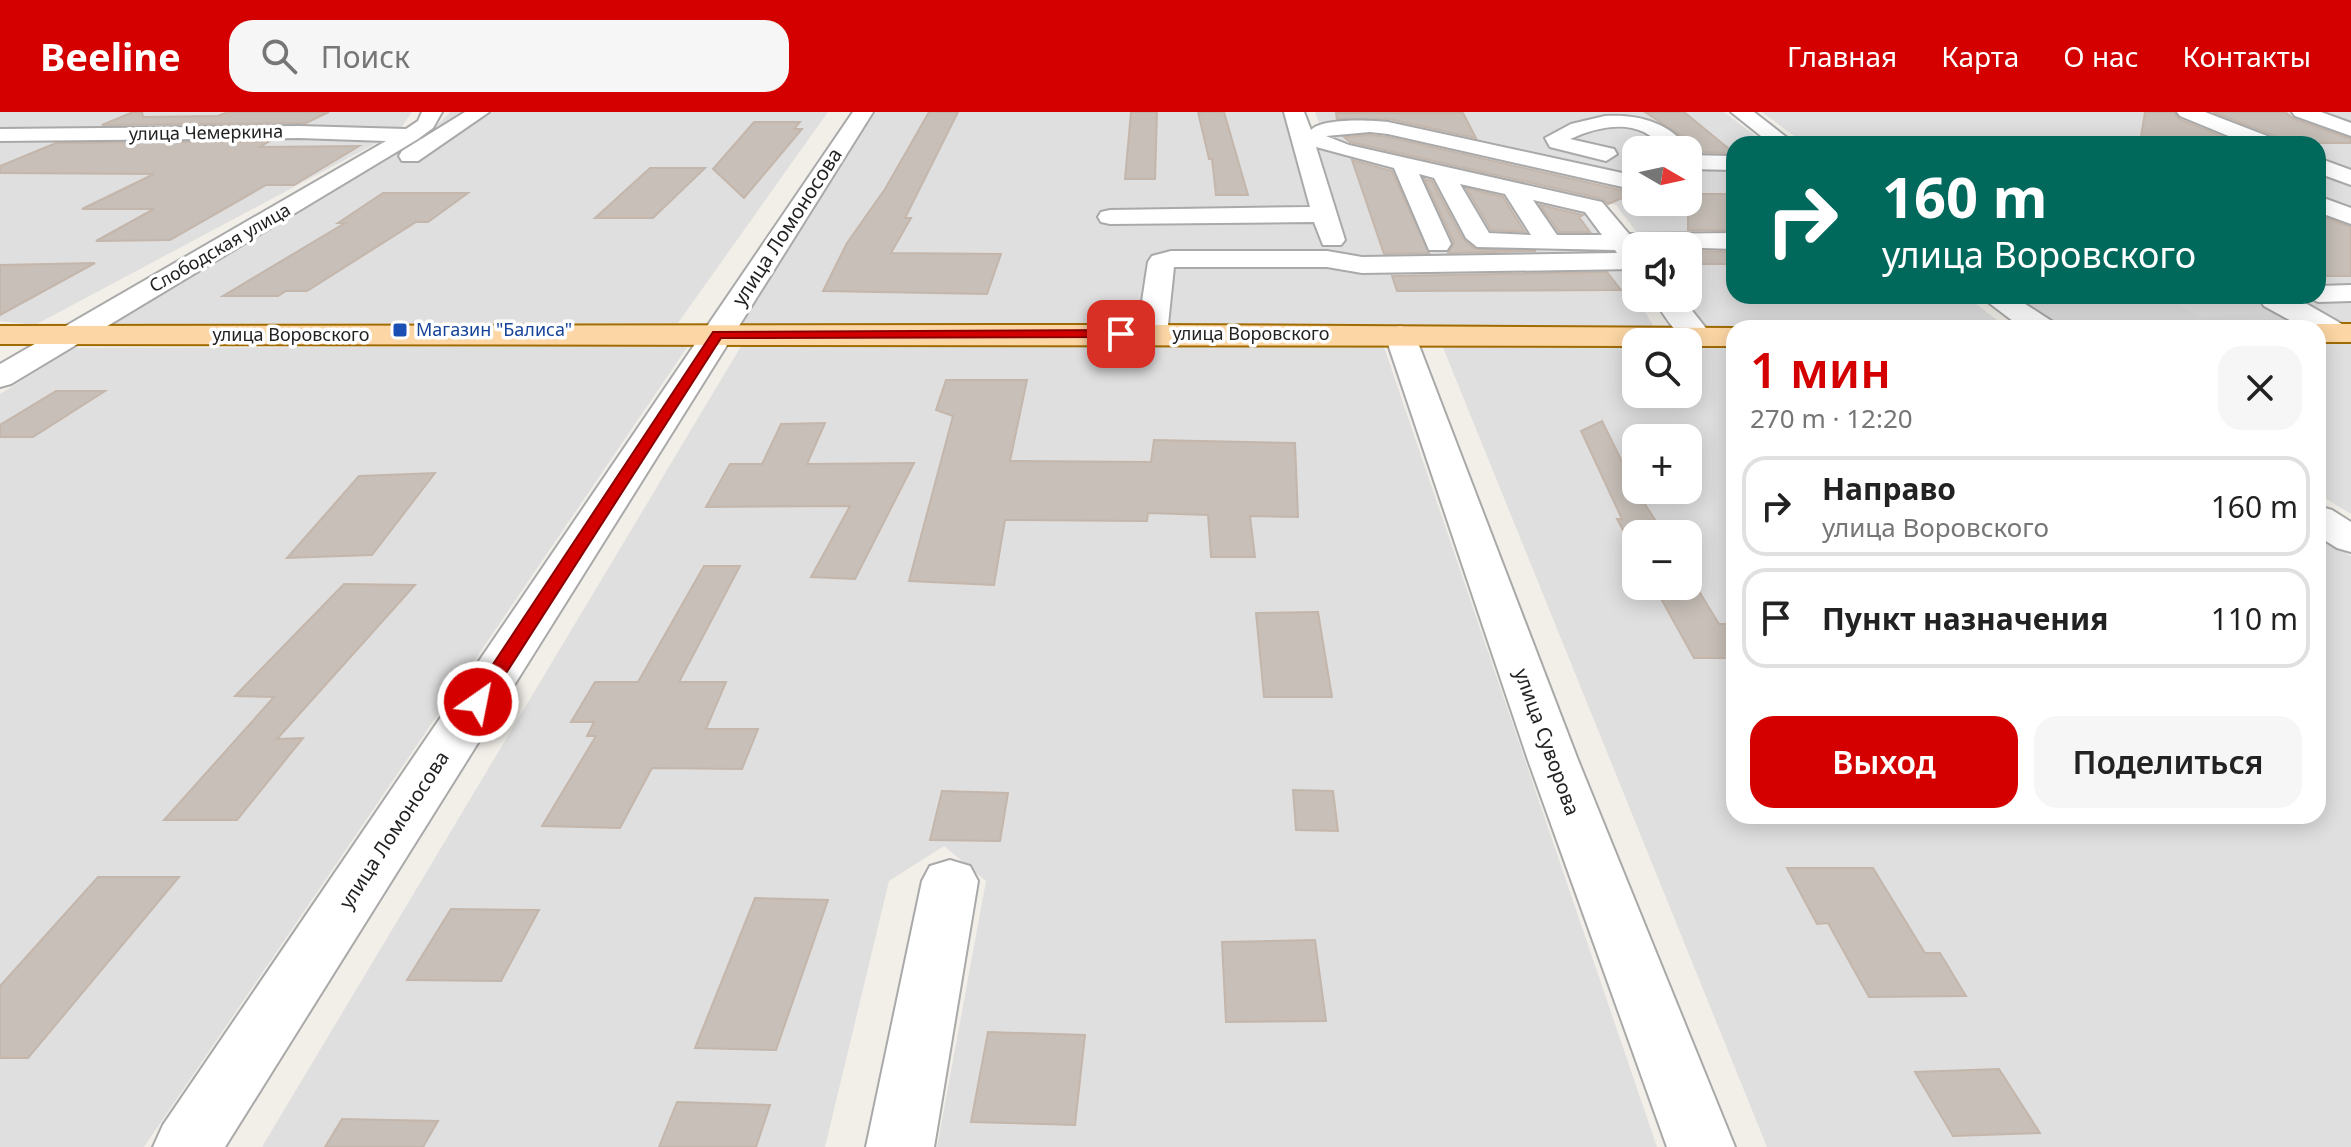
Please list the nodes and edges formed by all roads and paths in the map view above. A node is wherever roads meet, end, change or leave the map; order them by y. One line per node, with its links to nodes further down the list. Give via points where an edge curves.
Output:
1 (343, 112): 10 (street)
2 (479, 112): 8 (street)
3 (863, 112): 50 (street, улица Ломоносова)
4 (1741, 112): 13 (street)
5 (2187, 112): 14 (street)
6 (2302, 112): 9 (street)
7 (1299, 126): 19 (street, via 1343,150); 23 (street, via 1378,127); 28 (street)
8 (427, 127): 10 (street, улица Чемеркина); 34 (street); 37 (street, Слободская улица)
9 (2351, 130)
10 (302, 132): 11 (street, улица Чемеркина); 15 (street)
11 (0, 135)
12 (1662, 136): 16 (street, via 1640,124 1594,123 1556,138 1568,146)
13 (1773, 136)
14 (2247, 136)
15 (272, 146)
16 (1622, 157)
17 (1702, 160): 18 (street)
18 (1726, 162)
19 (1403, 164): 21 (street); 32 (street)
20 (2326, 168): 22 (street)
21 (1443, 173): 24 (street); 31 (street, via 1479,238)
22 (2349, 177)
23 (1622, 180)
24 (1513, 188): 29 (street, via 1593,207); 31 (street)
25 (2326, 206): 27 (street)
26 (1110, 217): 28 (street)
27 (2351, 217)
28 (1332, 237): 36 (street, via 1362,265); 48 (street, via 1161,262)
29 (1622, 242)
30 (1726, 242): 33 (street)
31 (1549, 243): 35 (street)
32 (1438, 244)
33 (1702, 245)
34 (265, 249)
35 (1622, 253)
36 (1622, 254)
37 (191, 266): 38 (street); 52 (street, Слободская улица)
38 (238, 266)
39 (2331, 294): 42 (street)
40 (2006, 304): 45 (street)
41 (2279, 304): 46 (street)
42 (2351, 306)
43 (165, 312): 53 (street)
44 (1678, 312): 47 (street)
45 (2030, 320)
46 (2309, 320)
47 (1691, 328)
48 (1152, 334): 50 (main road, улица Воровского); 51 (main road, улица Воровского)
49 (0, 335): 52 (main road, улица Воровского)
50 (717, 335): 53 (main road, улица Воровского); 61 (street, улица Ломоносова)
51 (1400, 335): 54 (main road, улица Воровского); 63 (street, улица Суворова, via 1553,760)
52 (68, 336): 53 (main road, улица Воровского); 57 (street, Слободская улица)
53 (129, 336)
54 (1622, 336)
55 (1702, 337): 56 (main road, улица Воровского)
56 (1726, 337)
57 (0, 377)
58 (2326, 523): 59 (street)
59 (2351, 540)
60 (950, 881): 62 (street)
61 (187, 1147)
62 (900, 1147)
63 (1701, 1147)

